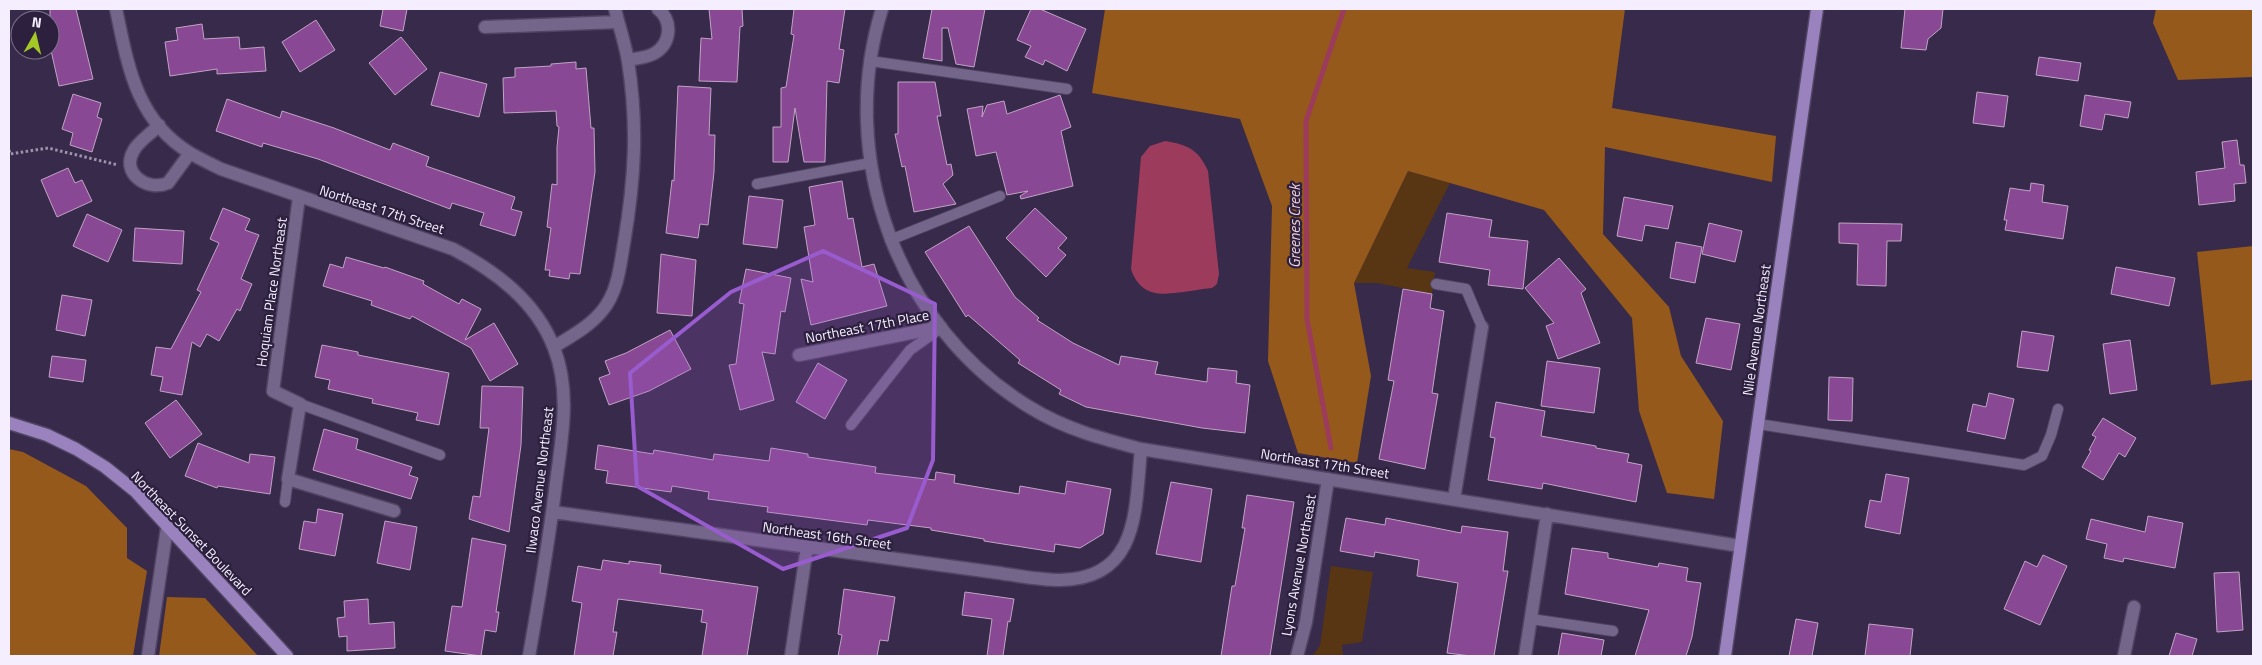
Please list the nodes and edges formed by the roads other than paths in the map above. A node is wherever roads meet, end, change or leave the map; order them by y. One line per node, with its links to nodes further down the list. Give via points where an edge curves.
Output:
1 (116, 9): 10 (street, via 128,68 138,95)
2 (658, 9): 7 (street, via 666,18 668,27 665,43 653,54)
3 (882, 9): 8 (street, Northeast 17th Street)
4 (1817, 9): 25 (street, Nile Avenue Northeast)
5 (616, 15): 6 (street); 7 (street)
6 (484, 27)
7 (628, 60): 20 (street, via 635,154 618,278 611,296 588,326)
8 (870, 61): 9 (lane); 12 (street, Northeast 17th Street, via 867,122)
9 (1067, 89)
10 (159, 125): 11 (street, Northeast 17th Street); 11 (street, via 134,149 132,168 138,180 160,186 168,183)
11 (190, 153): 15 (street, Northeast 17th Street, via 221,169)
12 (870, 163): 13 (lane); 16 (street, Northeast 17th Street)
13 (757, 184)
14 (1000, 196): 16 (lane)
15 (299, 198): 20 (street, Northeast 17th Street, via 453,249 479,262 505,281 528,305); 22 (street, Hoquiam Place Northeast, via 273,391)
16 (890, 240): 18 (street, Northeast 17th Street, via 908,278)
17 (1436, 284): 19 (lane, via 1466,289)
18 (941, 327): 21 (street, Northeast 17th Place); 26 (lane, via 910,350); 27 (street, Northeast 17th Street, via 1002,389 1032,409 1068,427)
19 (1482, 328): 31 (street)
20 (554, 347): 34 (street, Ilwaco Avenue Northeast, via 564,399)
21 (799, 355)
22 (300, 404): 28 (lane); 29 (street)
23 (2058, 409): 25 (lane, via 2042,456 2024,465)
24 (9, 423): 36 (street, Northeast Sunset Boulevard, via 47,435 105,467 135,491)
25 (1758, 424): 37 (street, Nile Avenue Northeast)
26 (851, 426)
27 (1141, 449): 30 (street, Northeast 17th Street); 38 (street, Northeast 16th Street, via 1134,524 1128,541 1112,563 1081,579 1058,580)
28 (440, 455)
29 (288, 479): 32 (lane); 33 (street)
30 (1328, 479): 31 (street, Northeast 17th Street); 46 (street, Lyons Avenue Northeast)
31 (1454, 499): 35 (street, Northeast 17th Street)
32 (284, 502)
33 (394, 511)
34 (553, 512): 38 (street, Northeast 16th Street); 44 (street, Ilwaco Avenue Northeast)
35 (1547, 514): 37 (street, Northeast 17th Street); 40 (street)
36 (167, 528): 42 (street); 43 (street, Northeast Sunset Boulevard)
37 (1740, 546): 48 (street, Nile Avenue Northeast)
38 (807, 548): 45 (street)
39 (2134, 607): 49 (street)
40 (1531, 618): 41 (lane); 47 (street)
41 (1613, 631)
42 (148, 656)
43 (287, 656)
44 (529, 656)
45 (791, 656)
46 (1298, 656)
47 (1525, 656)
48 (1725, 656)
49 (2124, 656)

